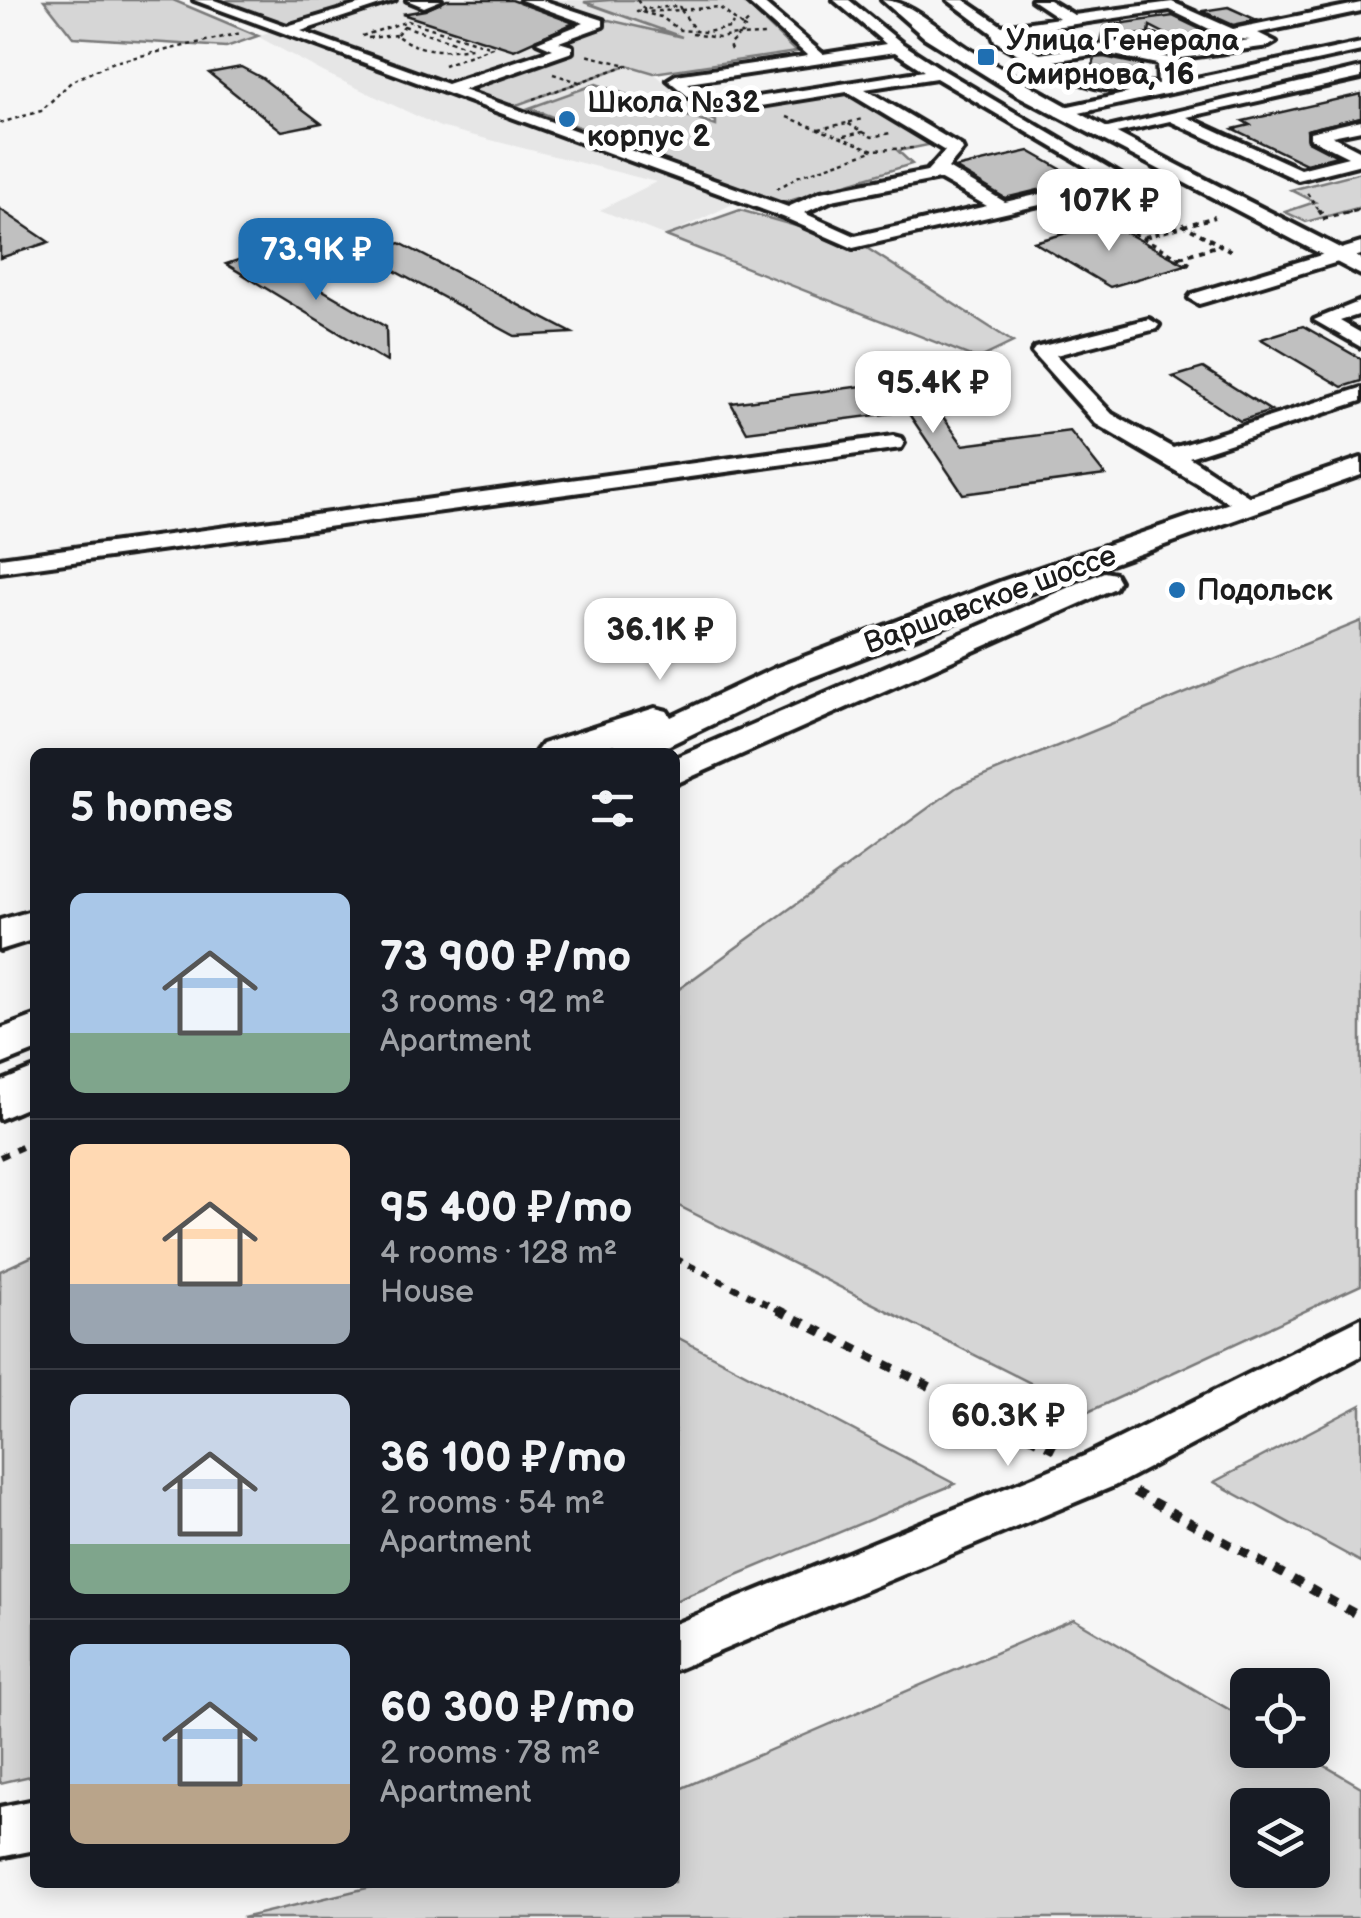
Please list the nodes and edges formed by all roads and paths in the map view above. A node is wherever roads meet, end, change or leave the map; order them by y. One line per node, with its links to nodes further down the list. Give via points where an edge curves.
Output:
1 (388, 0): 21 (street)
2 (414, 0): 3 (street)
3 (434, 0)
4 (528, 0): 49 (street, via 598,22 544,42 568,49)
5 (637, 0): 13 (path)
6 (841, 0): 36 (street)
7 (890, 0): 51 (main road, via 969,60)
8 (955, 0): 24 (street)
9 (1039, 0): 16 (street)
10 (211, 1): 21 (street)
11 (758, 5): 15 (path); 42 (street)
12 (1361, 7): 26 (street)
13 (644, 10): 14 (path); 18 (path)
14 (681, 10): 15 (path, via 718,8); 17 (path)
15 (725, 14): 19 (path); 20 (path)
16 (1072, 20): 24 (street); 26 (street, via 1172,6 1231,34)
17 (689, 22): 18 (path); 25 (path)
18 (670, 23): 23 (path)
19 (743, 27): 20 (path); 28 (path)
20 (730, 28): 25 (path)
21 (279, 29): 49 (street); 55 (path, via 114,62 72,81 41,111)
22 (453, 30): 27 (path)
23 (680, 30): 25 (path); 31 (path)
24 (999, 30): 43 (street, via 1000,38)
25 (696, 32)
26 (1243, 32): 33 (street)
27 (446, 33): 29 (path); 32 (path, via 408,21); 44 (path, via 492,47)
28 (743, 35): 31 (path); 39 (path)
29 (437, 36): 29 (path, via 472,48 422,48 396,36 404,26)
30 (756, 36): 35 (path)
31 (719, 38): 34 (path)
32 (349, 40)
33 (1268, 42): 38 (street, via 1204,54 1182,54 1155,40); 41 (street)
34 (708, 43)
35 (763, 44)
36 (898, 46): 42 (street); 45 (street)
37 (1361, 46): 41 (street)
38 (1103, 48): 43 (street); 48 (street, via 1164,61)
39 (731, 50)
40 (580, 54): 50 (path, via 627,65)
41 (1307, 58): 48 (street)
42 (820, 59): 47 (street, via 676,80 710,108)
43 (1038, 59): 48 (street, via 1072,80)
44 (433, 69)
45 (938, 72): 47 (street); 68 (street, via 1122,181)
46 (1361, 73): 53 (street)
47 (850, 86): 63 (street)
48 (1165, 89): 51 (street)
49 (446, 90): 50 (street)
50 (503, 110): 70 (street)
51 (1061, 112): 59 (main road)
52 (782, 115): 58 (path)
53 (1172, 116): 59 (street); 64 (street, via 1298,175)
54 (861, 118): 56 (path)
55 (0, 123)
56 (847, 123): 58 (path); 60 (path, via 863,132)
57 (1361, 125): 64 (street, via 1316,136)
58 (818, 129): 60 (path)
59 (1099, 132): 73 (main road)
60 (840, 136): 62 (path)
61 (872, 137): 62 (path)
62 (852, 142): 63 (path, via 897,152)
63 (943, 143): 65 (street, via 955,150)
64 (1361, 158)
65 (938, 169): 68 (street); 70 (street, via 827,196)
66 (1174, 193): 67 (path, via 1140,201)
67 (1148, 206): 72 (path); 75 (path, via 1106,217)
68 (999, 209): 70 (street, via 853,242)
69 (1361, 209): 73 (path)
70 (789, 213)
71 (1216, 217): 72 (path)
72 (1185, 226): 75 (path); 76 (path)
73 (1308, 233): 78 (main road); 80 (street)
74 (1136, 238): 75 (path)
75 (1144, 238): 79 (path)
76 (1222, 245): 77 (path); 79 (path)
77 (1234, 252)
78 (1334, 255): 80 (main road); 82 (street)
79 (1179, 258): 81 (path)
80 (1360, 258)
81 (1192, 265)
82 (1200, 298)
83 (1361, 307): 85 (street, via 1324,320)
84 (1150, 325): 88 (street, via 1042,352 1104,419)
85 (1361, 341)
86 (1361, 394): 88 (street)
87 (893, 443): 92 (street)
88 (1170, 456): 91 (street)
89 (1361, 466): 91 (main road, Варшавское шоссе)
90 (1361, 487): 96 (main road, Варшавское шоссе, via 1119,575)
91 (1250, 504): 93 (main road, Варшавское шоссе)
92 (0, 566)
93 (787, 675): 94 (main road); 95 (main road, Варшавское шоссе)
94 (566, 748)
95 (635, 748)
96 (680, 770)
97 (30, 926): 98 (main road)
98 (0, 936)
99 (30, 1034): 100 (main road)
100 (0, 1048)
101 (30, 1088): 102 (main road)
102 (0, 1101)
103 (30, 1143): 104 (path)
104 (0, 1157)
105 (680, 1261): 107 (path)
106 (1361, 1336): 107 (street)
107 (1099, 1471): 108 (path); 109 (street)
108 (1361, 1617)
109 (680, 1645)
110 (30, 1826): 111 (street)
111 (0, 1832)

